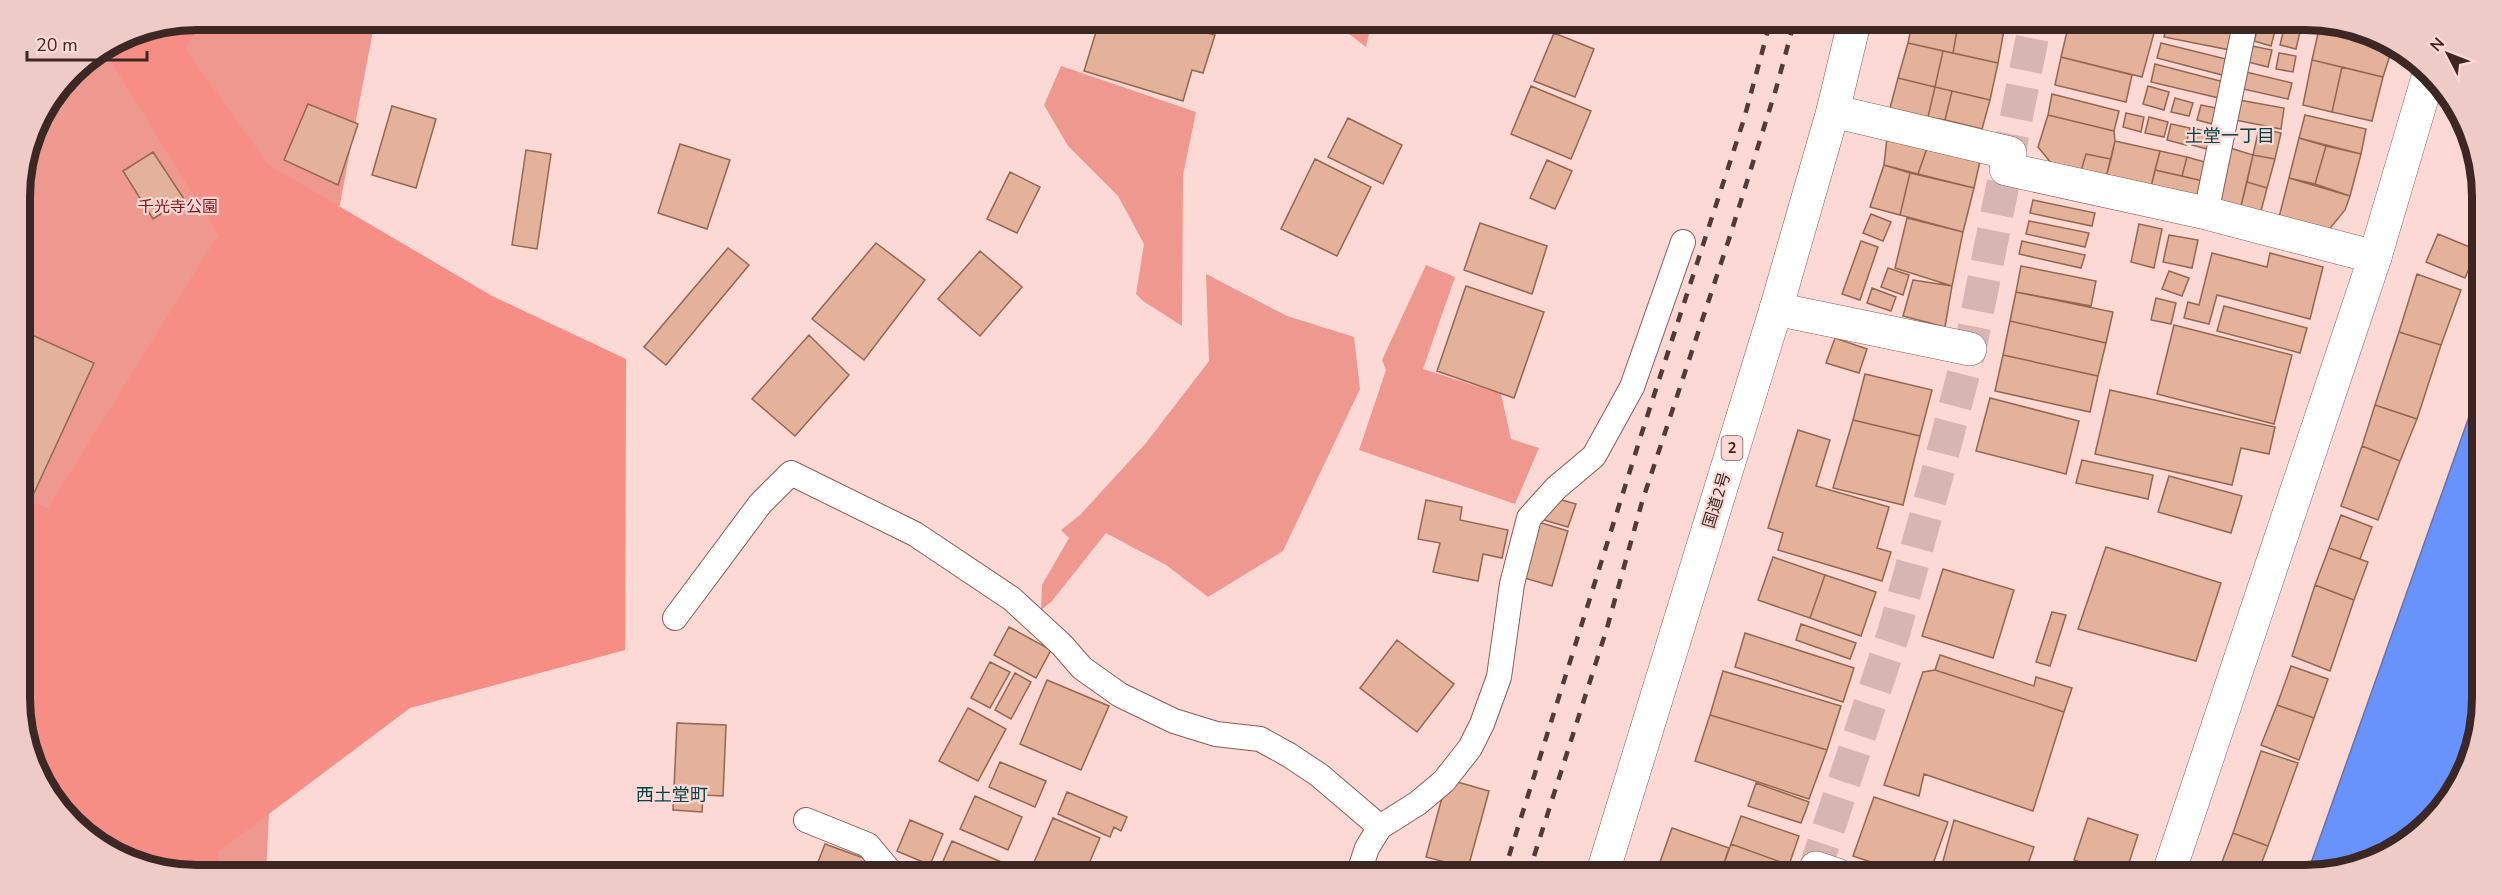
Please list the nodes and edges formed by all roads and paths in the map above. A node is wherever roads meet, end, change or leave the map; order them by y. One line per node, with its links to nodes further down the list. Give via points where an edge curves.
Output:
1 (1853, 30): 4 (main road, 国道2号 / 2)
2 (2244, 30): 5 (lane)
3 (2426, 84): 7 (main road)
4 (1833, 111): 5 (main road); 8 (main road, 国道2号 / 2)
5 (2206, 213): 7 (main road)
6 (1683, 242): 12 (lane, via 1632,387 1594,456 1556,488 1529,518 1512,584 1499,677 1470,748 1444,782)
7 (2375, 257): 16 (main road)
8 (1776, 309): 9 (main road); 15 (main road, 国道2号 / 2)
9 (1970, 349)
10 (675, 618): 12 (lane, via 760,504 791,473 915,534 1012,599 1082,668 1120,695 1174,721 1215,734 1260,740 1319,775)
11 (806, 820): 13 (lane, via 868,845)
12 (1380, 827): 14 (lane)
13 (885, 865)
14 (1361, 865)
15 (1605, 865)
16 (2171, 865)

